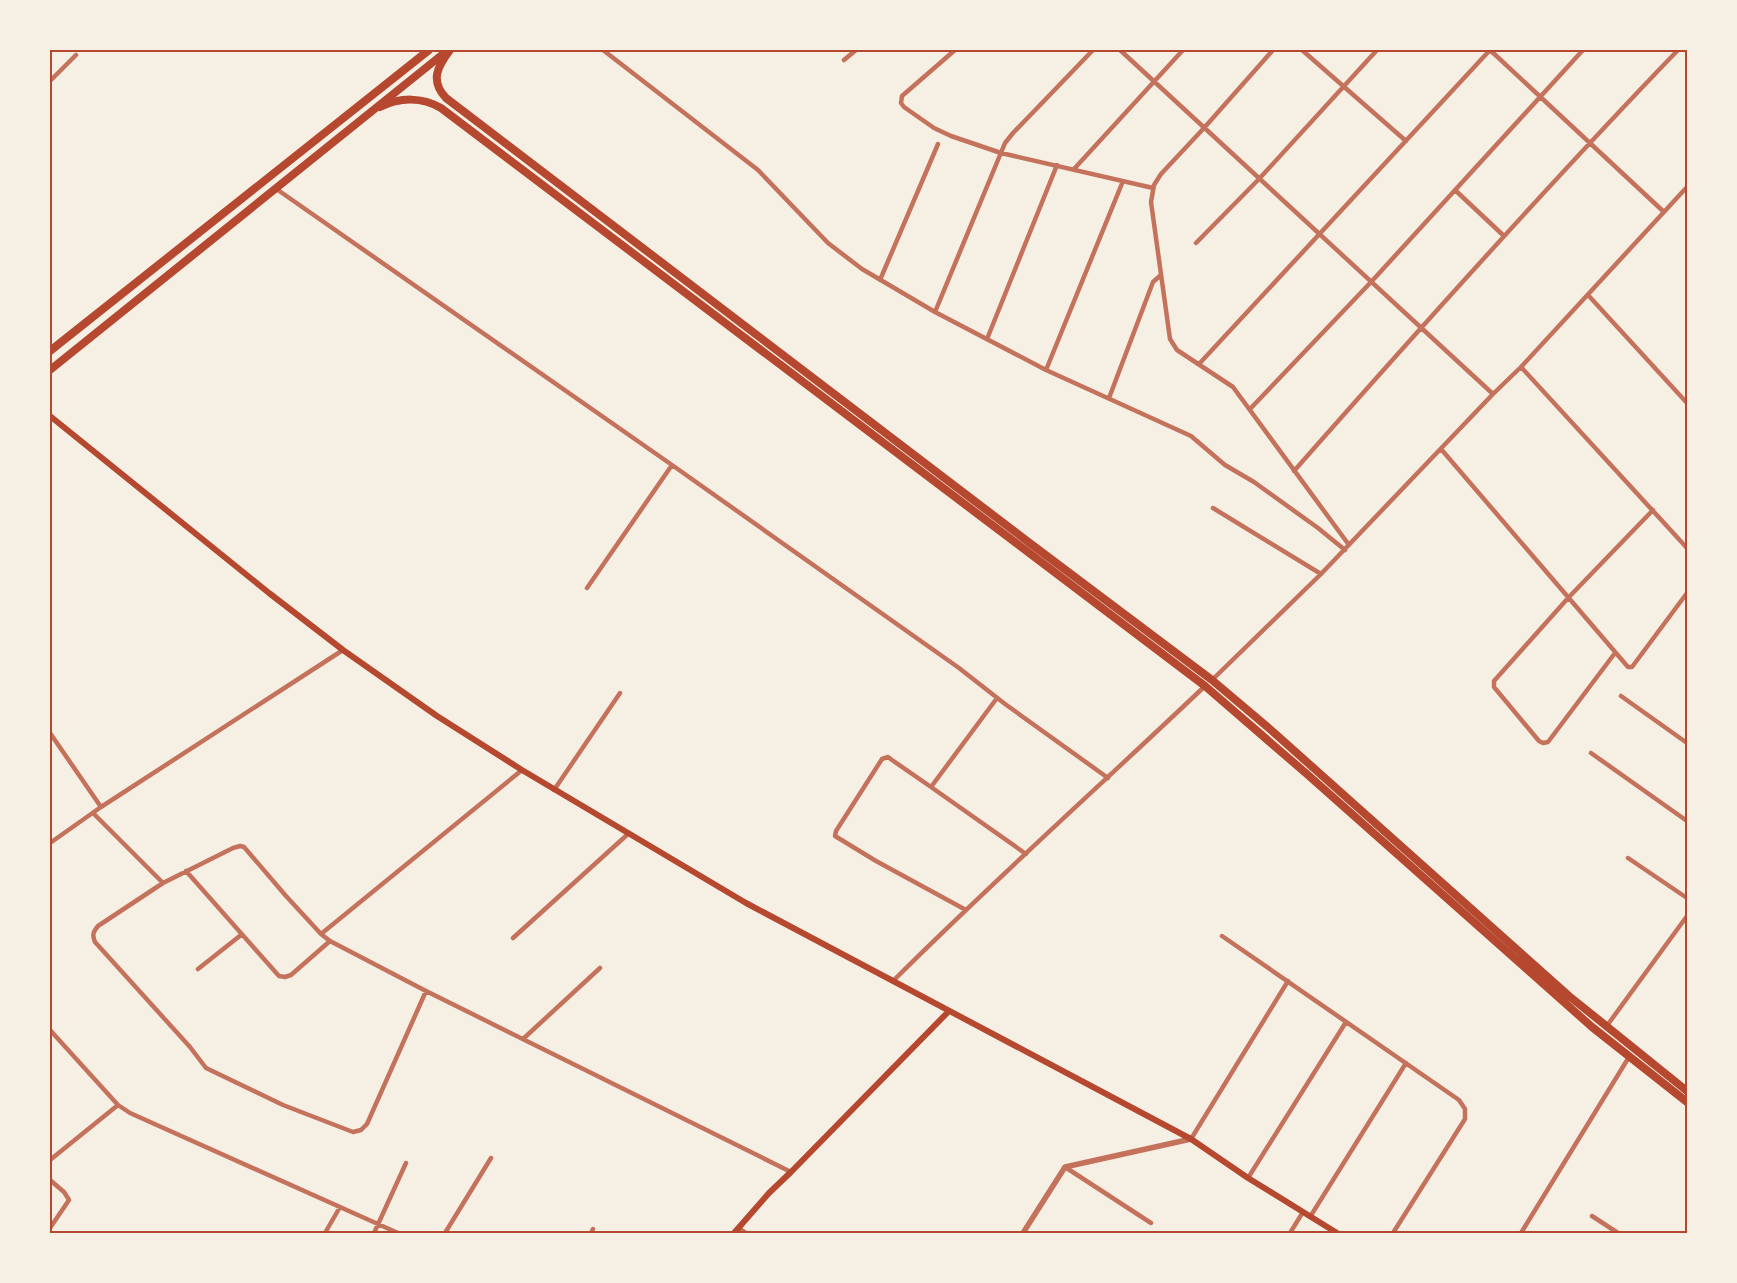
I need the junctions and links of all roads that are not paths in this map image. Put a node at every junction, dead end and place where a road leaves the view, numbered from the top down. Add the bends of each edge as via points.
1 (429, 50) edge
2 (449, 50) edge
3 (603, 50) edge
4 (856, 50) edge
5 (955, 50) edge
6 (1093, 50) edge
7 (1120, 50) edge
8 (1183, 50) edge
9 (1273, 50) edge
10 (1302, 50) edge
11 (1377, 50) edge
12 (1490, 50) edge
13 (1583, 50) edge
14 (1678, 50) edge
15 (76, 55) dead end
16 (844, 60) dead end
17 (50, 81) edge
18 (1154, 82) junction
19 (1343, 87) junction
20 (1540, 96) junction
21 (372, 112) junction
22 (1204, 128) junction
23 (1406, 140) junction
24 (1590, 142) junction
25 (938, 144) dead end
26 (1001, 153) junction
27 (1057, 165) junction
28 (1074, 169) junction
29 (1259, 179) junction
30 (1123, 181) junction
31 (1687, 187) edge
32 (275, 188) junction
33 (1153, 188) junction
34 (1455, 190) junction
35 (1683, 191) junction
36 (1687, 196) edge
37 (1664, 212) junction
38 (215, 220) junction
39 (223, 230) junction
40 (1319, 233) junction
41 (1504, 236) junction
42 (1196, 243) dead end
43 (1161, 275) junction
44 (880, 280) junction
45 (1372, 282) junction
46 (1588, 295) junction
47 (935, 312) junction
48 (732, 321) junction
49 (1421, 327) junction
50 (987, 339) junction
51 (50, 351) edge
52 (1199, 364) junction
53 (1522, 367) junction
54 (50, 370) edge
55 (1046, 370) junction
56 (1493, 394) junction
57 (1108, 398) junction
58 (1687, 403) edge
59 (1250, 409) junction
60 (50, 416) edge
61 (1441, 450) junction
62 (672, 465) junction
63 (1294, 471) junction
64 (1213, 508) dead end
65 (1653, 510) junction
66 (1349, 545) junction
67 (1687, 548) edge
68 (1344, 550) junction
69 (1321, 574) junction
70 (587, 588) dead end
71 (1687, 593) edge
72 (1569, 597) junction
73 (343, 650) junction
74 (1615, 653) junction
75 (1212, 680) junction
76 (1204, 686) junction
77 (620, 693) dead end
78 (1621, 696) dead end
79 (997, 698) junction
80 (50, 733) edge
81 (1687, 743) edge
82 (1591, 753) dead end
83 (522, 770) junction
84 (1108, 778) junction
85 (931, 787) junction
86 (554, 790) junction
87 (102, 807) junction
88 (93, 813) junction
89 (1687, 821) edge
90 (628, 834) junction
91 (50, 843) edge
92 (1026, 854) junction
93 (1628, 858) dead end
94 (186, 871) junction
95 (163, 883) junction
96 (1687, 898) edge
97 (966, 910) junction
98 (1687, 916) edge
99 (321, 934) junction
100 (241, 935) junction
101 (1222, 936) dead end
102 (513, 938) dead end
103 (330, 941) junction
104 (600, 968) dead end
105 (198, 969) dead end
106 (893, 981) junction
107 (1288, 981) junction
108 (426, 991) junction
109 (949, 1011) junction
110 (1346, 1022) junction
111 (1606, 1027) junction
112 (50, 1030) edge
113 (523, 1039) junction
114 (1629, 1057) junction
115 (1406, 1063) junction
116 (1687, 1091) edge
117 (1687, 1102) edge
118 (118, 1105) junction
119 (1191, 1139) junction
120 (490, 1158) dead end
121 (50, 1160) edge
122 (406, 1163) dead end
123 (1065, 1167) junction
124 (792, 1172) junction
125 (1248, 1178) junction
126 (50, 1180) edge
127 (340, 1207) junction
128 (1303, 1212) junction
129 (1592, 1216) dead end
130 (1310, 1217) junction
131 (1151, 1223) dead end
132 (378, 1224) junction
133 (50, 1228) edge
134 (736, 1230) edge
135 (325, 1233) edge
136 (374, 1233) edge
137 (398, 1233) edge
138 (445, 1233) edge
139 (746, 1233) edge
140 (1023, 1233) edge
141 (1290, 1233) edge
142 (1337, 1233) edge
143 (1393, 1233) edge
144 (1521, 1233) edge
145 (1618, 1233) edge

1 - 38 main road
2 - 21 main road
2 - 48 main road via 436,76 439,90 446,98
3 - 44 street via 758,170 828,243
4 - 16 street
5 - 26 street via 902,96 901,103 945,134
6 - 26 street via 1013,133
7 - 18 street
8 - 18 street
9 - 22 street
10 - 19 street
11 - 19 street
12 - 20 street
12 - 23 street
13 - 20 street
14 - 24 street
15 - 17 street
18 - 22 street
18 - 28 street
19 - 23 street
19 - 29 street
20 - 24 street
20 - 34 street
21 - 32 main road
21 - 48 main road via 402,100 419,100 441,108
22 - 29 street
22 - 33 street via 1161,174
23 - 40 street
24 - 37 street
24 - 41 street
25 - 44 street
26 - 27 street
26 - 47 street
27 - 28 street
27 - 50 street
28 - 30 street
29 - 40 street
29 - 42 street
30 - 33 street
30 - 55 street
31 - 35 street
32 - 39 main road
32 - 62 street
33 - 43 street
34 - 41 street
34 - 45 street
35 - 36 street
35 - 37 street
37 - 46 street
38 - 39 main road
38 - 51 main road
39 - 54 main road
40 - 45 street
40 - 52 street
41 - 49 street
43 - 52 street via 1171,342 1177,350
43 - 57 street via 1153,282
44 - 47 street
45 - 49 street
45 - 59 street
46 - 53 street
46 - 58 street
47 - 50 street
48 - 75 main road
48 - 76 main road
49 - 56 street
49 - 63 street
50 - 55 street
52 - 59 street via 1233,387
53 - 56 street
53 - 65 street
55 - 57 street
56 - 61 street
57 - 68 street via 1191,436 1225,465 1254,482
59 - 63 street
60 - 73 main road
61 - 66 street
61 - 72 street
62 - 70 street
62 - 79 street
63 - 66 street
64 - 69 street
65 - 67 street
65 - 72 street
66 - 68 street
68 - 69 street
69 - 75 street
71 - 74 street via 1632,667 1628,667
72 - 74 street
72 - 74 street via 1494,681 1494,687 1539,741 1548,742
73 - 83 main road
73 - 87 street
75 - 111 main road
76 - 84 street
76 - 114 main road
77 - 86 street
78 - 81 street
79 - 84 street
79 - 85 street
80 - 87 street
82 - 89 street
83 - 86 main road
83 - 99 street
84 - 92 street
85 - 92 street
85 - 97 street via 888,757 882,759 836,831 836,836
86 - 90 main road
87 - 88 street
88 - 91 street
88 - 95 street
90 - 102 street
90 - 106 main road via 746,904
92 - 97 street
93 - 96 street
94 - 95 street
94 - 99 street via 233,848 244,847
94 - 100 street
95 - 108 street via 98,926 93,936 95,942 206,1068 283,1105 353,1132 361,1130 367,1124
97 - 106 street
98 - 111 street
99 - 103 street
100 - 103 street via 281,977 291,974
100 - 105 street
101 - 107 street
103 - 108 street
104 - 113 street
106 - 109 main road
107 - 110 street
107 - 119 street
108 - 113 street
109 - 119 main road
109 - 124 main road
110 - 115 street
110 - 125 street
111 - 116 main road
112 - 118 street
113 - 124 street
114 - 117 main road
114 - 144 street
115 - 130 street
115 - 143 street via 1459,1100 1465,1109 1465,1119
118 - 121 street
118 - 127 street
119 - 123 street
119 - 125 main road
120 - 138 street
122 - 132 street
123 - 131 street
123 - 140 street
124 - 134 main road
125 - 128 main road
126 - 133 street via 69,1200
127 - 132 street
127 - 135 street
128 - 130 main road
128 - 141 street
129 - 145 street
130 - 142 main road
132 - 136 street
132 - 137 street
134 - 139 street

